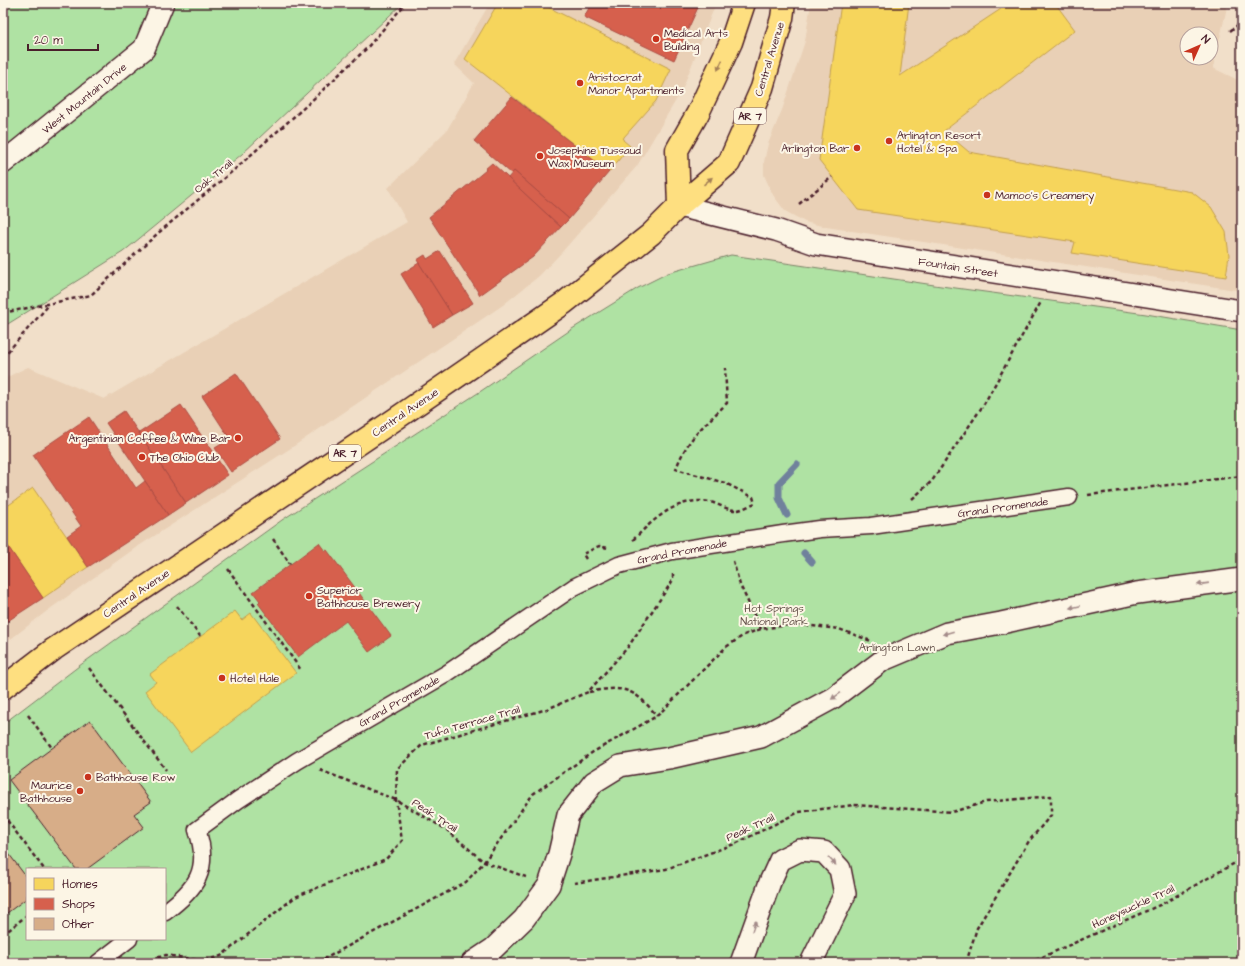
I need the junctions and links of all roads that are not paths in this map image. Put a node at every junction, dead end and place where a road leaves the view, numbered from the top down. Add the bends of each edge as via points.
1 (163, 3) edge
2 (744, 3) edge
3 (784, 3) edge
4 (3, 162) edge
5 (679, 206) junction
6 (1242, 310) edge
7 (1069, 497) road end
8 (1242, 579) edge
9 (3, 688) edge
10 (166, 911) edge
11 (128, 940) edge
12 (98, 963) edge
13 (472, 963) edge
14 (741, 963) edge
15 (811, 963) edge

1 - 4 street, West Mountain Drive via 144,49
2 -> 5 main road via 724,56 698,113 677,150
5 -> 3 main road, Central Avenue / AR 7 via 729,163 762,88
5 - 6 street, Fountain Street via 776,230 816,244
5 - 9 main road, Central Avenue / AR 7 via 651,234 564,303 54,649
7 - 10 street, Grand Promenade via 672,551 619,564 574,587 446,674 297,762 238,800 198,830 203,854 200,874 188,894
8 -> 13 street via 1137,593 1001,623 947,632 883,660 833,698 761,737 669,758 620,766 594,782 568,815 549,885 524,919 493,948
11 - 12 street
14 -> 15 street via 780,860 800,850 824,852 840,869 846,894

